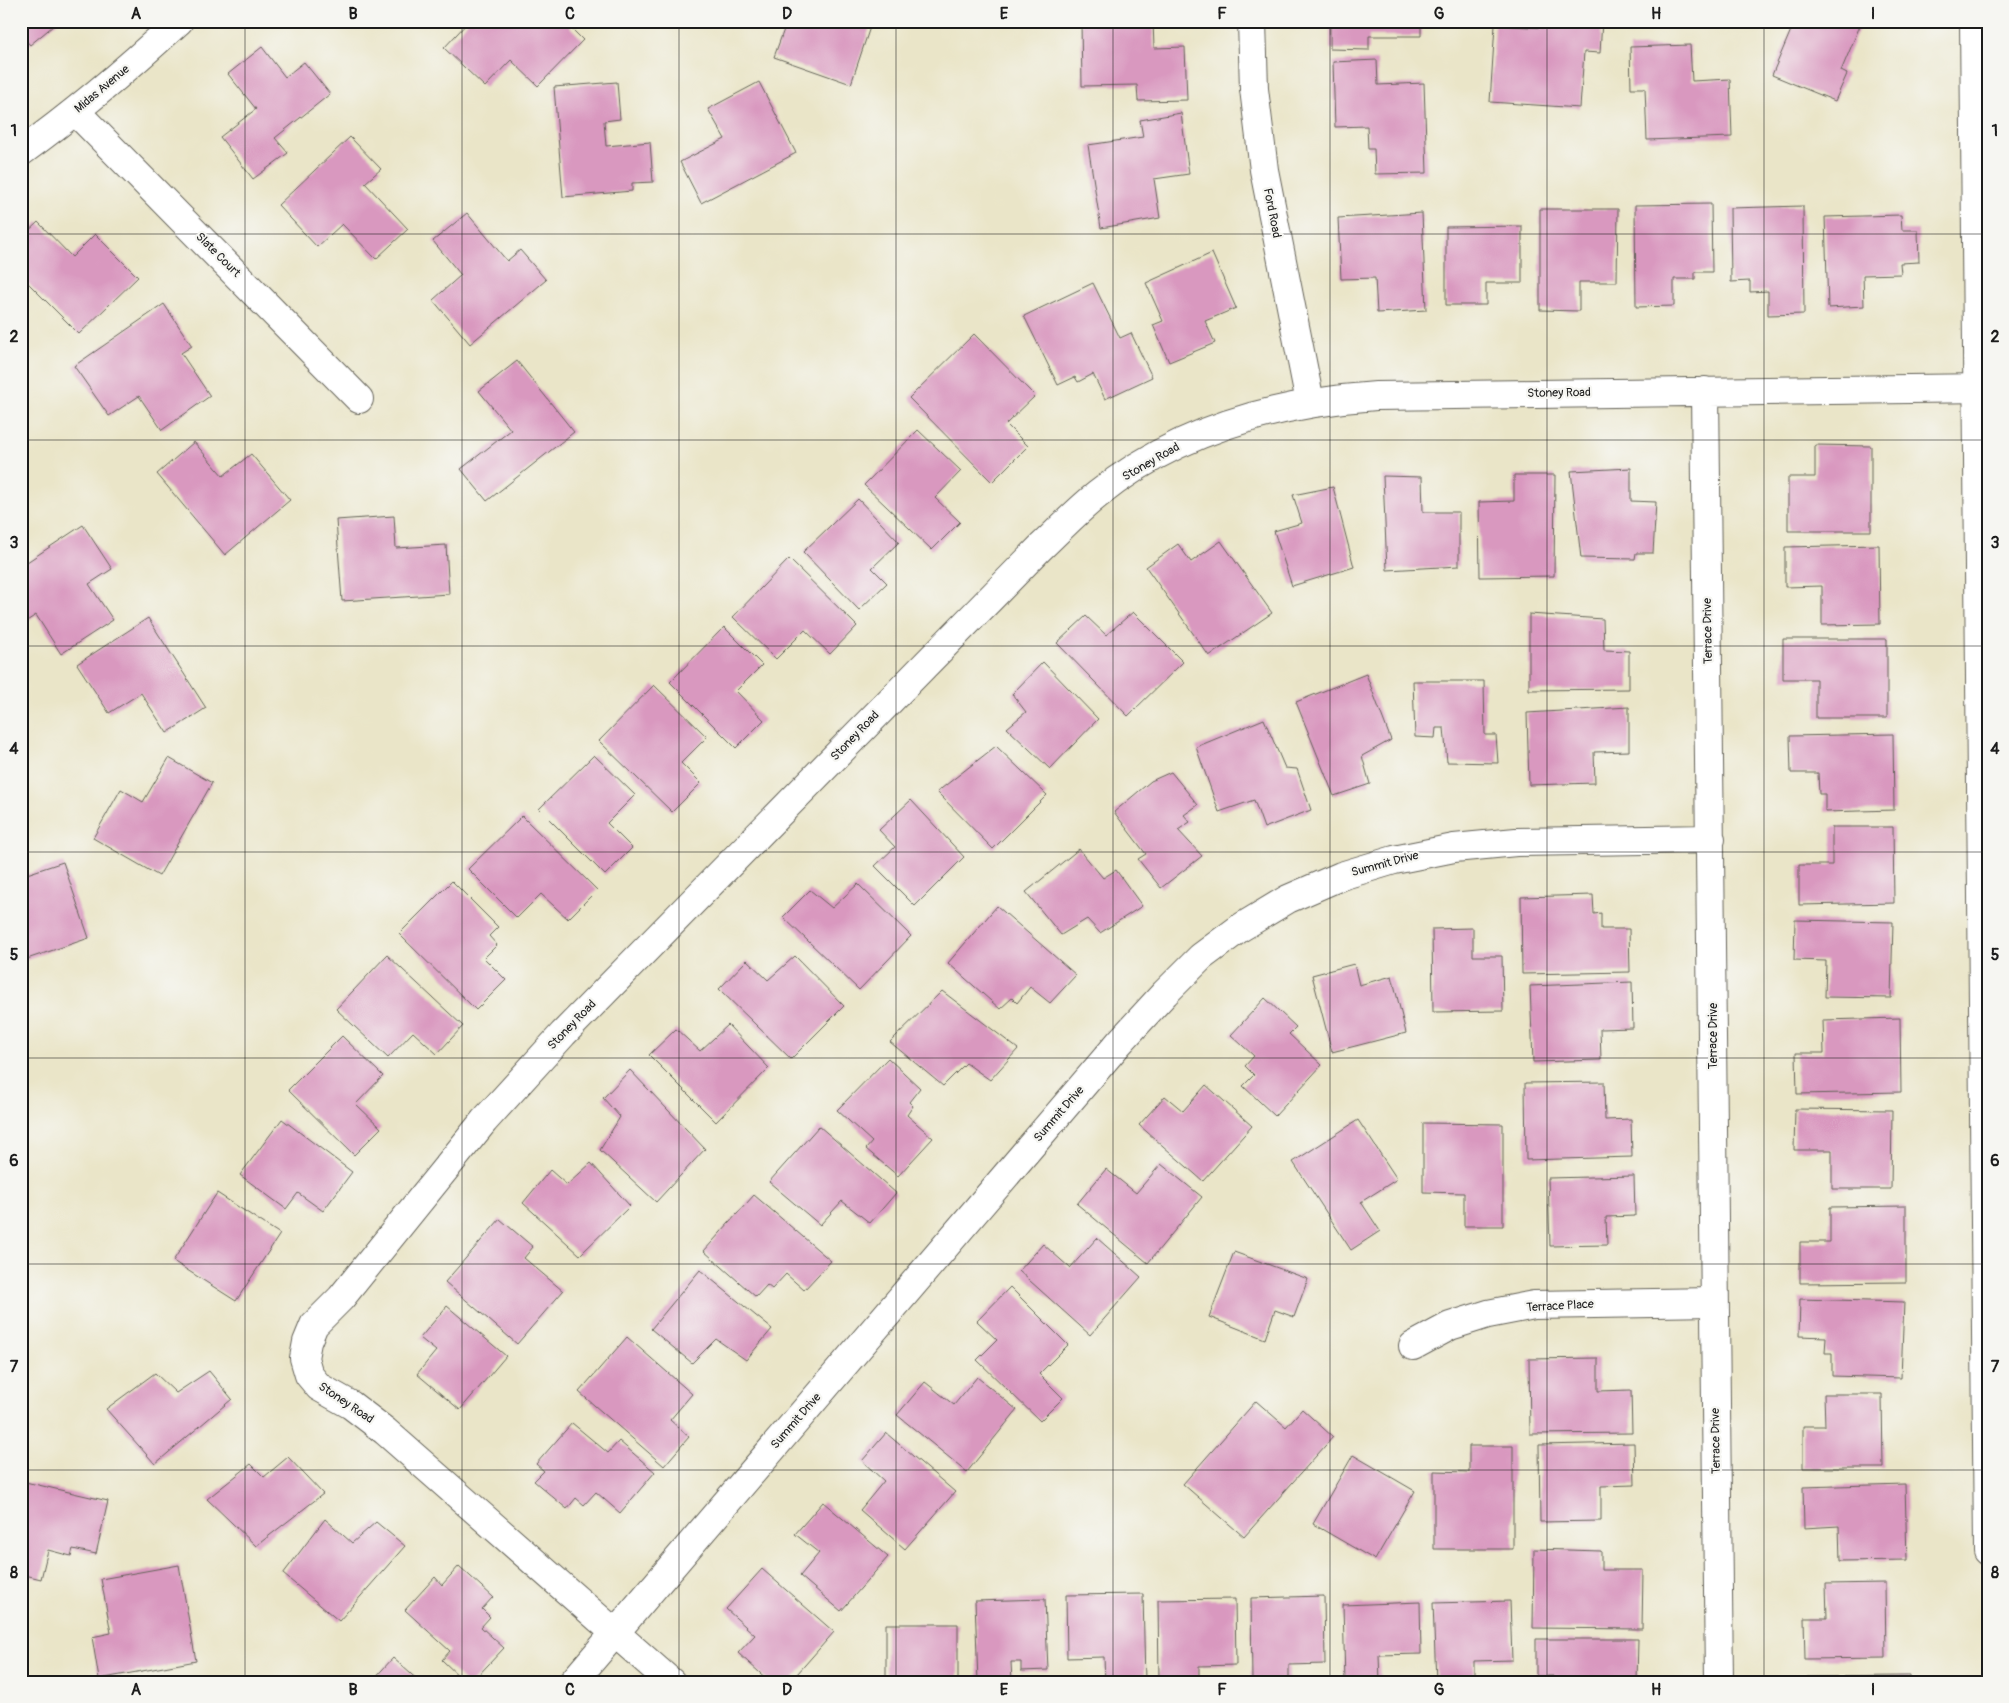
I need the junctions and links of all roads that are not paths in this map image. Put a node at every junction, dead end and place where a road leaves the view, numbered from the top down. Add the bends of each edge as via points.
1 (179, 21) edge
2 (1252, 21) edge
3 (1974, 21) edge
4 (76, 112) junction
5 (21, 152) edge
6 (1982, 388) edge
7 (1705, 391) junction
8 (359, 399) dead end
9 (1310, 402) junction
10 (1711, 839) junction
11 (1714, 1302) junction
12 (1413, 1346) dead end
13 (1988, 1551) edge
14 (615, 1632) junction
15 (573, 1682) edge
16 (670, 1682) edge
17 (1718, 1682) edge

1 - 4 street, Midas Avenue
2 - 9 street, Ford Road via 1254,89 1264,170
3 - 6 street
4 - 5 street, Midas Avenue
4 - 8 street, Slate Court
6 - 7 street, Stoney Road
6 - 13 street
7 - 9 street, Stoney Road via 1376,396
7 - 10 street, Terrace Drive
9 - 14 street, Stoney Road via 1251,416 1195,437 1145,462 1097,495 1041,547 563,1034 484,1121 341,1298 314,1325 304,1358 309,1375 319,1388 351,1405 385,1430
10 - 11 street, Terrace Drive
10 - 14 street, Summit Drive via 1516,842 1454,848 1394,860 1341,876 1288,899 1240,928 1201,957 1120,1043
11 - 12 street, Terrace Place via 1534,1305 1450,1326
11 - 17 street, Terrace Drive
14 - 15 street, Summit Drive
14 - 16 street, Stoney Road

